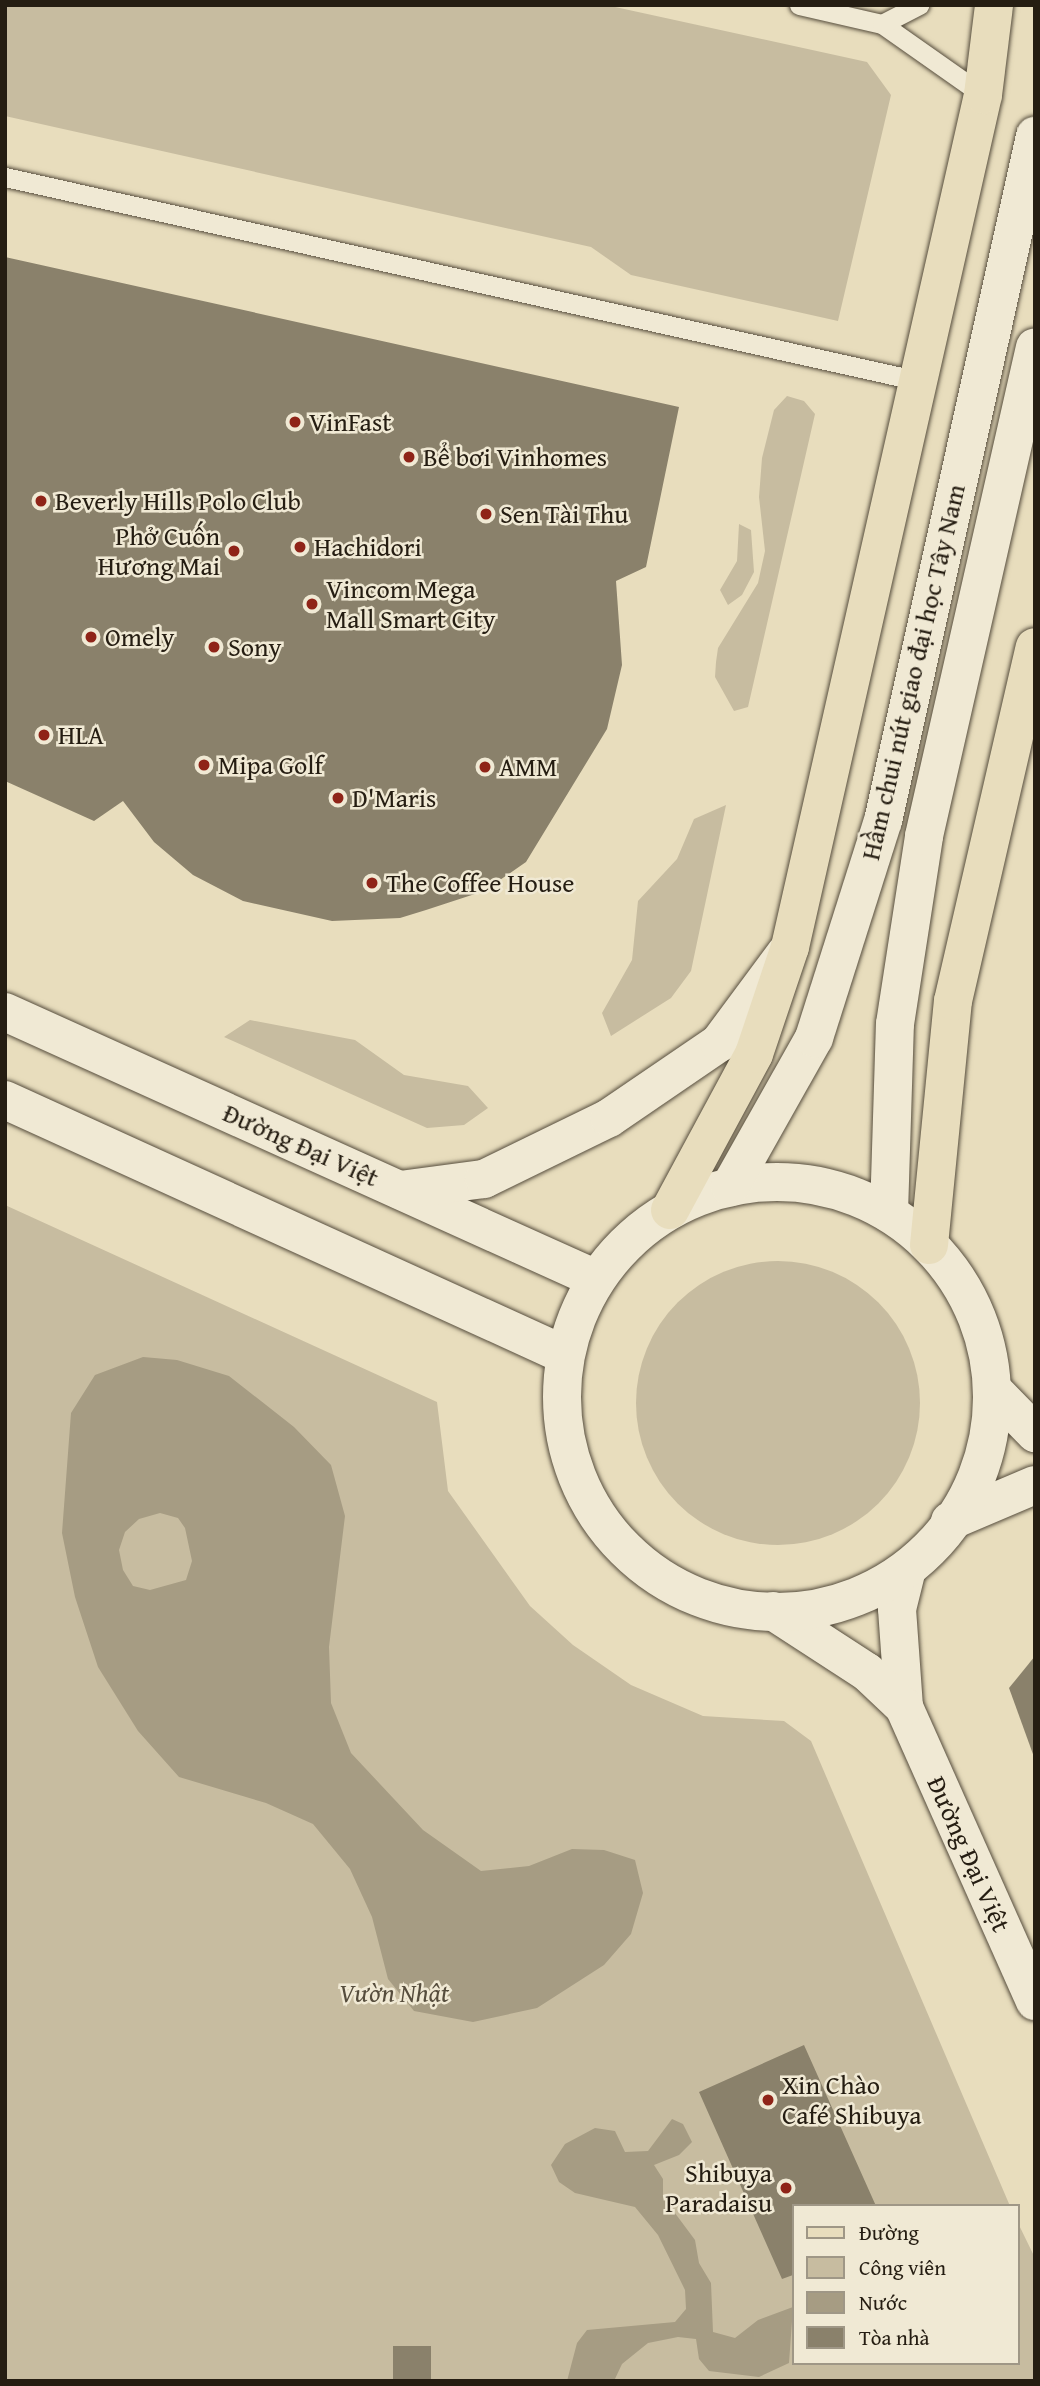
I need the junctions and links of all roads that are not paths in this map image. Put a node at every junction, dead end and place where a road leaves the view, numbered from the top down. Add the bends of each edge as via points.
1 (799, 5) edge
2 (919, 5) edge
3 (994, 5) edge
4 (882, 24) junction
5 (982, 95) junction
6 (1035, 136) edge
7 (5, 177) edge
8 (1035, 346) edge
9 (915, 380) junction
10 (1035, 647) edge
11 (790, 947) junction
12 (5, 1012) edge
13 (5, 1100) edge
14 (730, 1187) junction
15 (400, 1190) junction
16 (670, 1210) junction
17 (889, 1213) junction
18 (929, 1245) junction
19 (596, 1279) junction
20 (565, 1355) junction
21 (994, 1391) junction
22 (1035, 1433) edge
23 (1035, 1485) edge
24 (950, 1521) junction
25 (907, 1569) junction
26 (773, 1611) junction
27 (904, 1707) junction
28 (1035, 2001) edge

1 - 4 lane
2 - 4 lane
3 - 5 main road
4 - 5 lane
5 - 9 main road
6 - 14 street, Hầm chui nút giao đại học Tây Nam via 883,821 814,1038
7 - 9 lane
8 - 17 street, Hầm chui nút giao đại học Tây Nam via 924,836 895,1024
9 - 11 main road
10 - 18 main road via 953,1001
11 - 15 street via 719,1043 609,1118 484,1180
11 - 16 main road via 754,1054
12 - 15 street, Đường Đại Việt
13 - 20 street
14 - 16 street
14 - 17 street via 785,1182 825,1189
15 - 19 street, Đường Đại Việt
16 - 19 street via 629,1240
17 - 18 street
18 - 21 street via 970,1299
19 - 20 street via 577,1315
20 - 26 street via 562,1423 577,1476 620,1545 674,1587 739,1609
21 - 22 street
21 - 24 street via 989,1450 969,1496
23 - 24 street
24 - 25 street
25 - 26 street via 852,1596 807,1610
25 - 27 street, Đường Đại Việt via 897,1609
26 - 27 street, Đường Đại Việt via 867,1672
27 - 28 street, Đường Đại Việt

